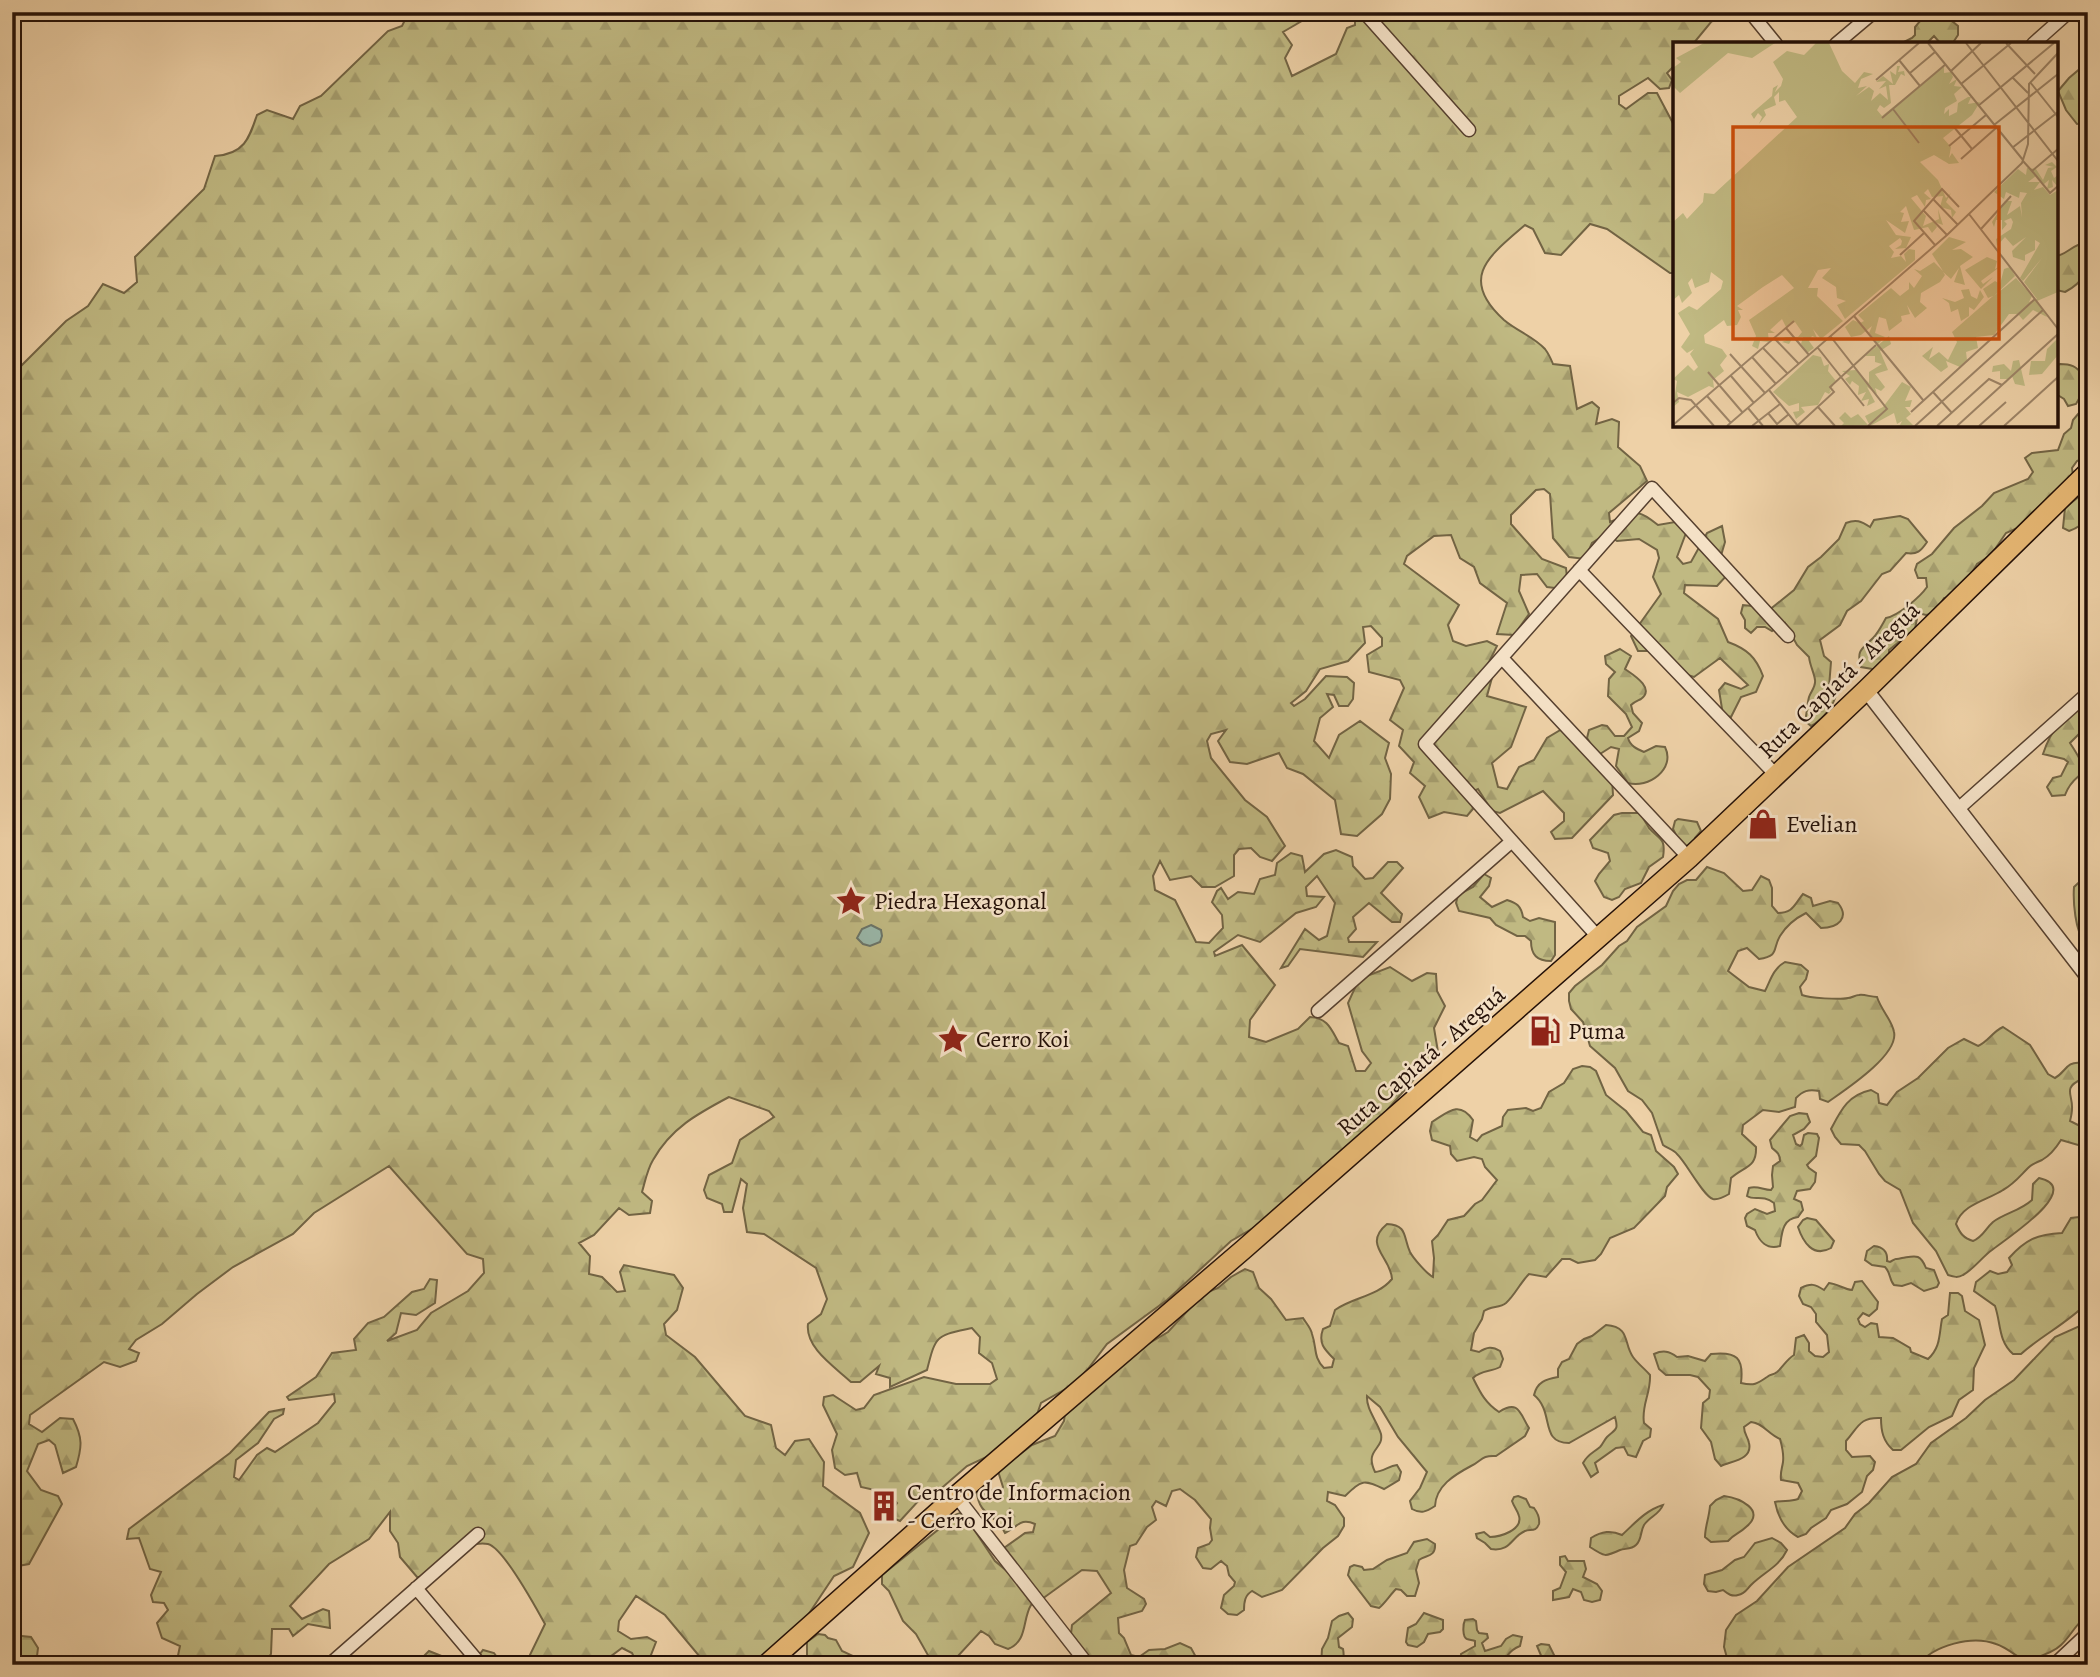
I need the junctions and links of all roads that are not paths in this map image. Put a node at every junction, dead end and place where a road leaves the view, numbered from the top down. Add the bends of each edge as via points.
1 (1364, 12) edge
2 (1750, 12) edge
3 (1874, 12) edge
4 (2069, 12) edge
5 (2079, 12) edge
6 (2088, 23) edge
7 (1774, 42) edge
8 (1838, 42) edge
9 (2035, 42) edge
10 (1469, 130) dead end
11 (2088, 472) edge
12 (1579, 570) junction
13 (1788, 636) dead end
14 (1502, 657) junction
15 (1866, 690) junction
16 (2088, 693) edge
17 (1776, 775) junction
18 (1958, 809) junction
19 (1512, 841) junction
20 (1689, 858) junction
21 (1598, 937) junction
22 (2088, 977) edge
23 (1318, 1011) dead end
24 (956, 1496) junction
25 (478, 1534) dead end
26 (416, 1588) junction
27 (2088, 1633) edge
28 (772, 1663) edge
29 (329, 1665) edge
30 (481, 1665) edge
31 (1088, 1665) edge
32 (2054, 1665) edge

1 - 10 street
2 - 7 street
3 - 8 street
4 - 9 street
5 - 6 street
11 - 15 main road, Ruta Capiatá - Areguá
12 - 13 street via 1652,488
12 - 14 street
12 - 17 street
14 - 19 street via 1426,744
14 - 20 street
15 - 17 main road, Ruta Capiatá - Areguá
15 - 18 street
16 - 18 street
17 - 20 main road, Ruta Capiatá - Areguá
18 - 22 street
19 - 21 street
19 - 23 street
20 - 21 main road, Ruta Capiatá - Areguá
21 - 24 main road, Ruta Capiatá - Areguá
24 - 28 main road, Ruta Capiatá - Areguá
24 - 31 street
25 - 26 street
26 - 29 street
26 - 30 street
27 - 32 street

